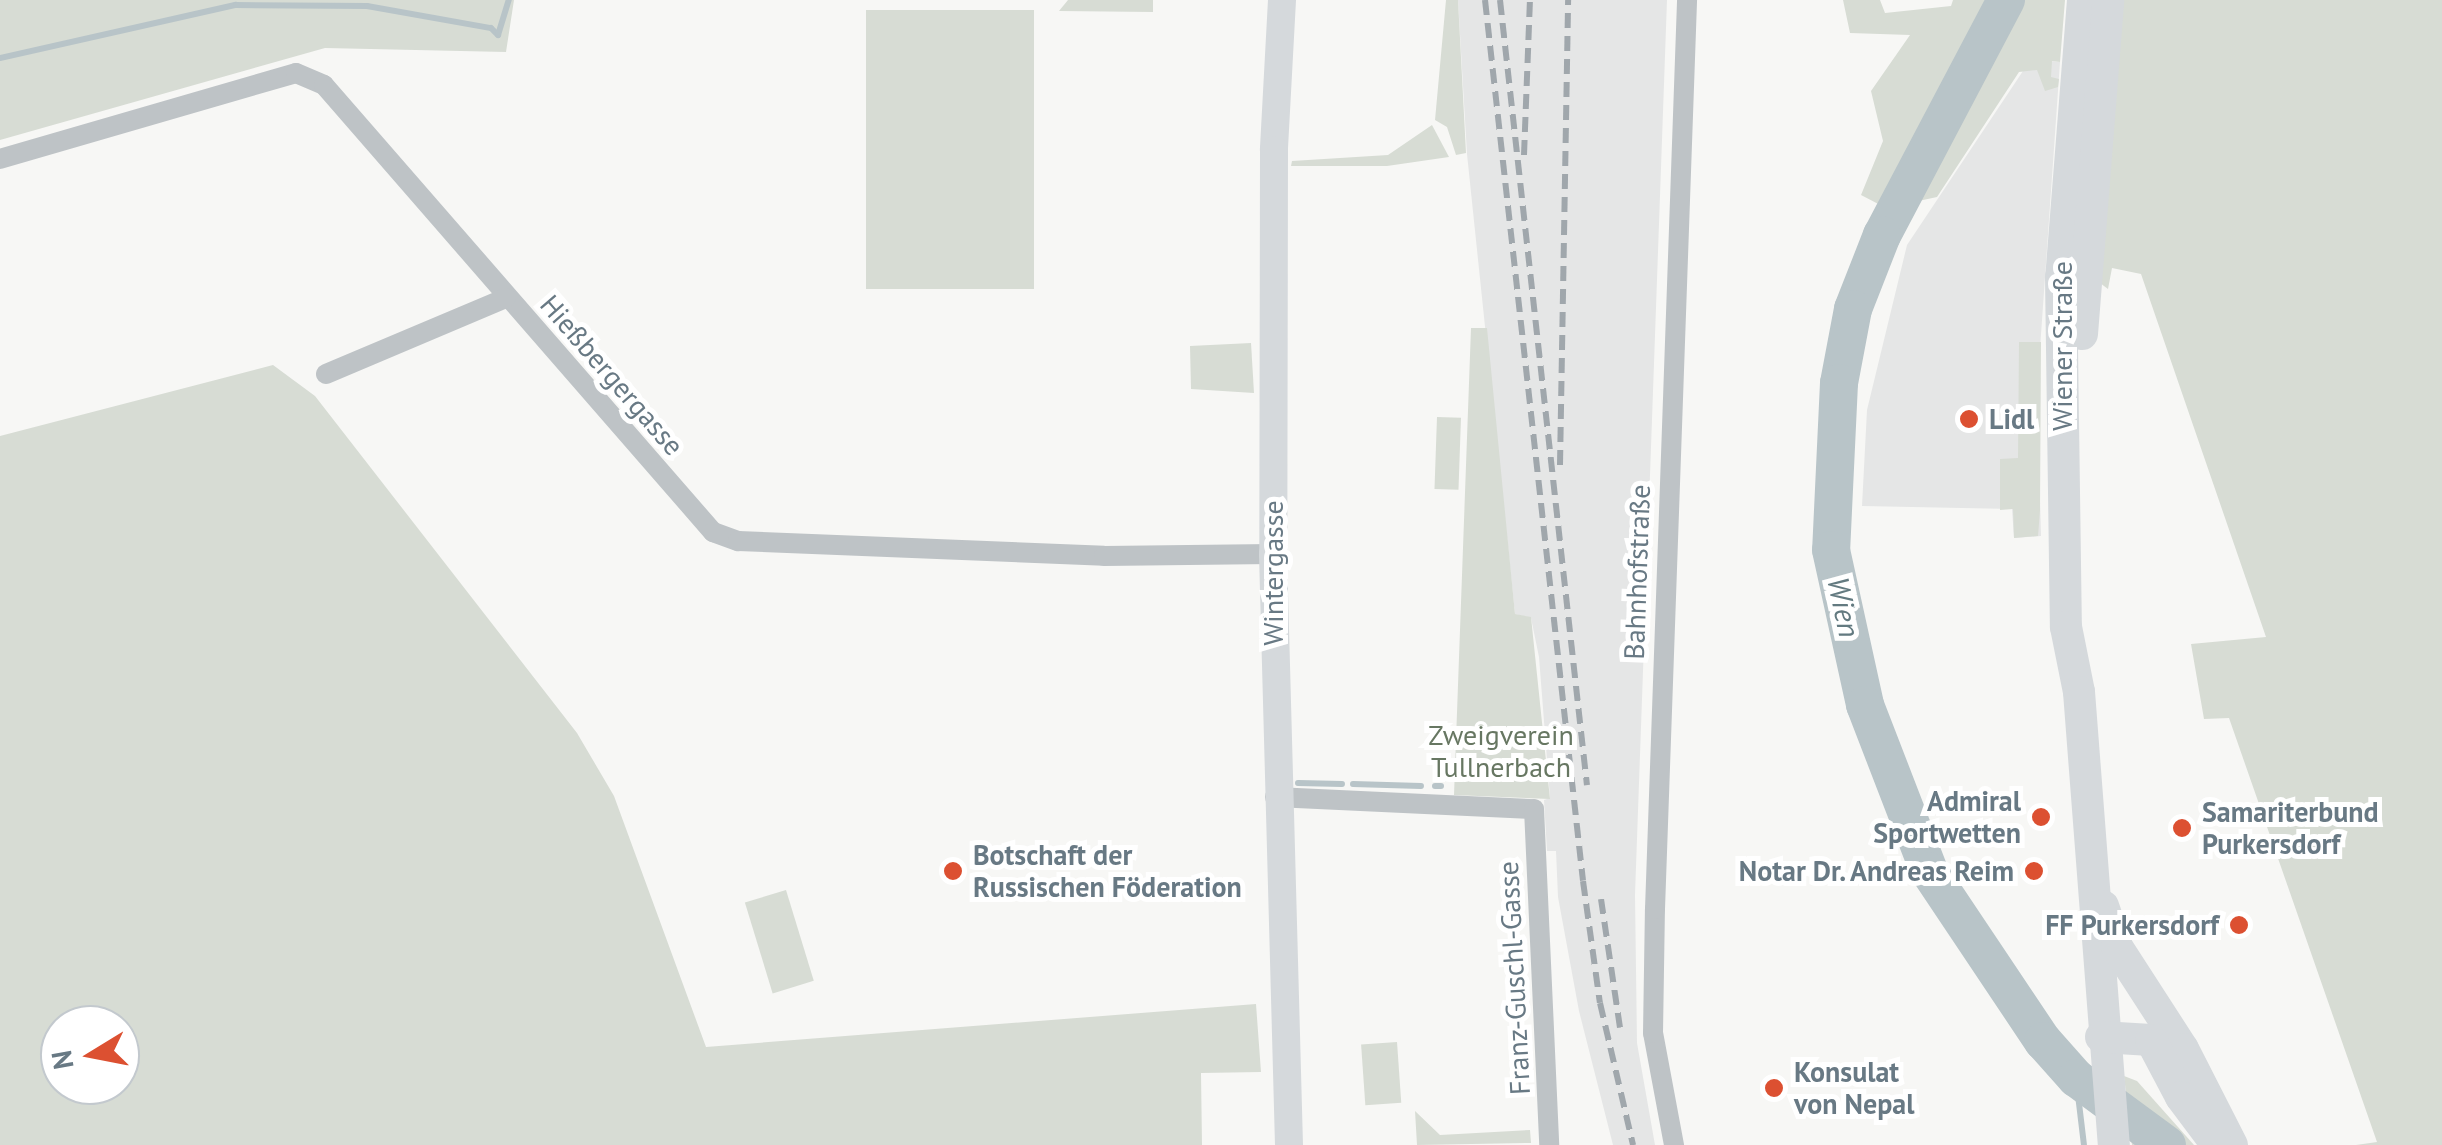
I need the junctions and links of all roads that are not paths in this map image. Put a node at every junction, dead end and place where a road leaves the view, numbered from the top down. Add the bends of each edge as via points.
1 (1282, 0) edge
2 (1687, 0) edge
3 (2084, 0) edge
4 (2108, 0) edge
5 (0, 160) edge
6 (506, 298) junction
7 (326, 374) dead end
8 (1273, 554) junction
9 (2079, 692) junction
10 (1275, 798) junction
11 (2087, 849) junction
12 (2161, 1015) junction
13 (2101, 1034) junction
14 (1289, 1145) edge
15 (1549, 1145) edge
16 (1674, 1145) edge
17 (2114, 1145) edge
18 (2217, 1145) edge
19 (2232, 1145) edge

1 - 8 street, Wintergasse via 1274,150
2 - 16 street, Bahnhofstraße via 1654,909 1653,1033
3 - 9 main road, Wiener Straße via 2062,241 2060,362 2066,626
4 - 9 main road, Wiener Straße via 2083,296
5 - 6 street, Hießbergergasse via 296,74 324,85
6 - 7 street
6 - 8 street, Hießbergergasse via 713,532 738,542 1117,557
8 - 10 street, Wintergasse
9 - 11 main road, Wiener Straße
10 - 14 street, Wintergasse
10 - 15 street, Franz-Guschl-Gasse via 1534,809
11 - 12 main road via 2117,948
11 - 13 main road, Wiener Straße
12 - 13 main road via 2133,1003
12 - 19 main road
13 - 17 main road, Wiener Straße
13 - 18 main road via 2151,1040

